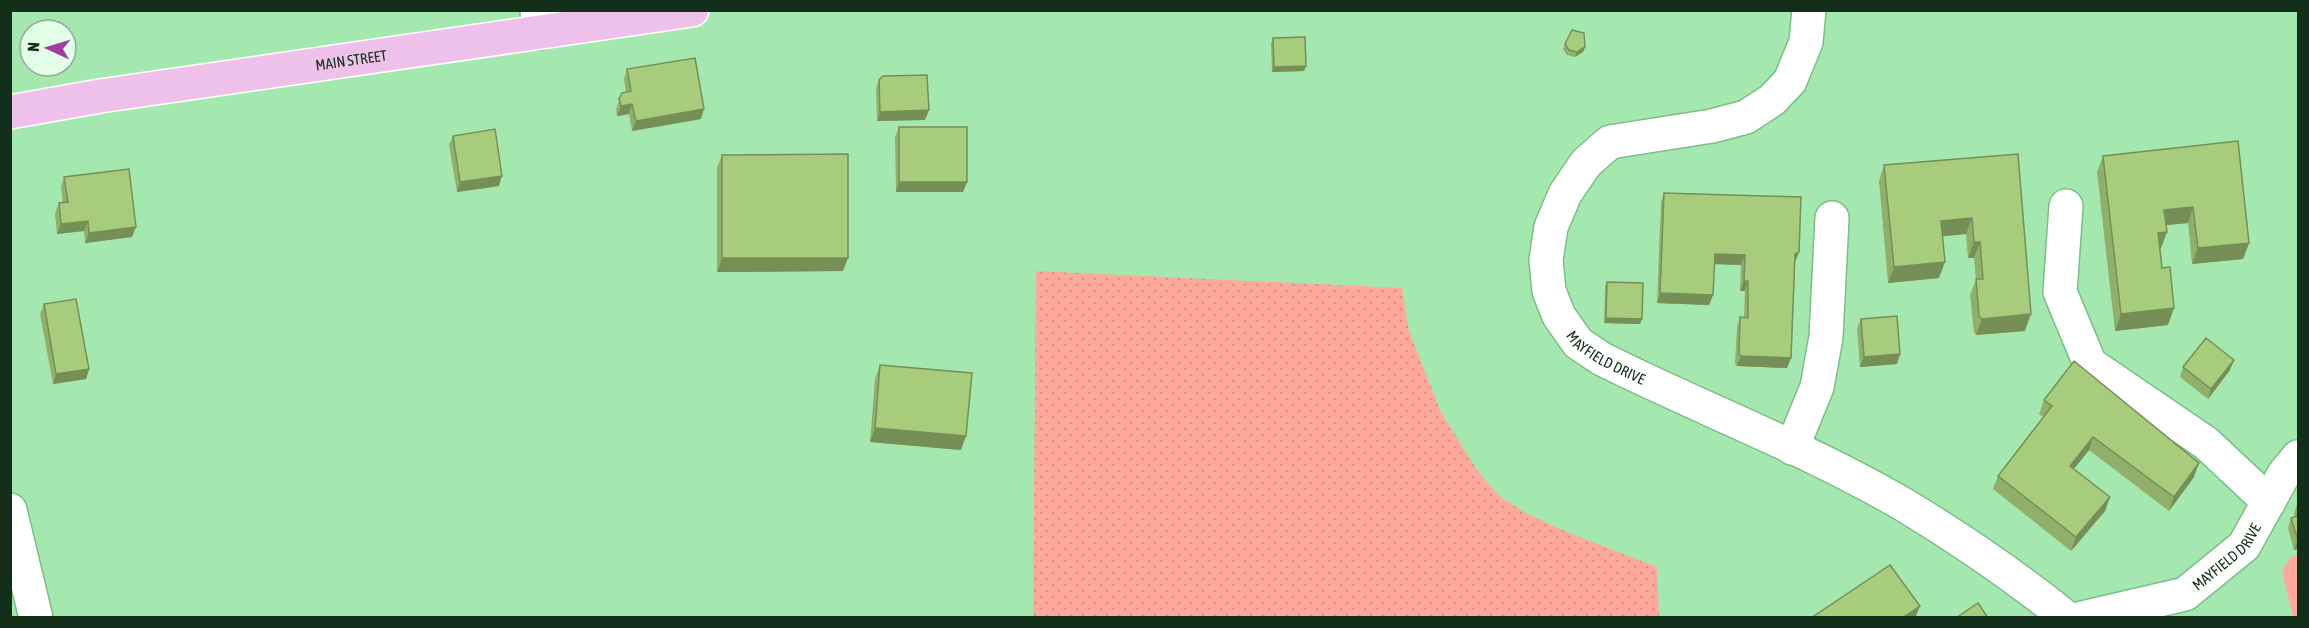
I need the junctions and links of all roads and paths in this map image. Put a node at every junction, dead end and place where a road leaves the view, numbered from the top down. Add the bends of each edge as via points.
1 (692, 10) edge
2 (1809, 10) edge
3 (538, 22) edge
4 (10, 112) edge
5 (2066, 206) dead end
6 (1832, 218) dead end
7 (1792, 448) junction
8 (2298, 457) edge
9 (2269, 502) junction
10 (10, 510) edge
11 (36, 618) edge
12 (2067, 618) edge
13 (2082, 618) edge

1 - 3 main road, MAIN STREET
2 - 7 street, MAYFIELD DRIVE via 1806,42 1790,81 1772,100 1746,117 1712,126 1610,142 1586,164 1565,194 1551,227 1545,260 1552,299 1578,343 1638,377
3 - 4 main road, MAIN STREET
5 - 9 street via 2060,292 2090,364 2206,443
6 - 7 street via 1826,337 1817,387
7 - 12 street, MAYFIELD DRIVE via 1904,505 1986,556
8 - 9 street, MAYFIELD DRIVE
9 - 13 street, MAYFIELD DRIVE via 2244,546 2184,594
10 - 11 street

